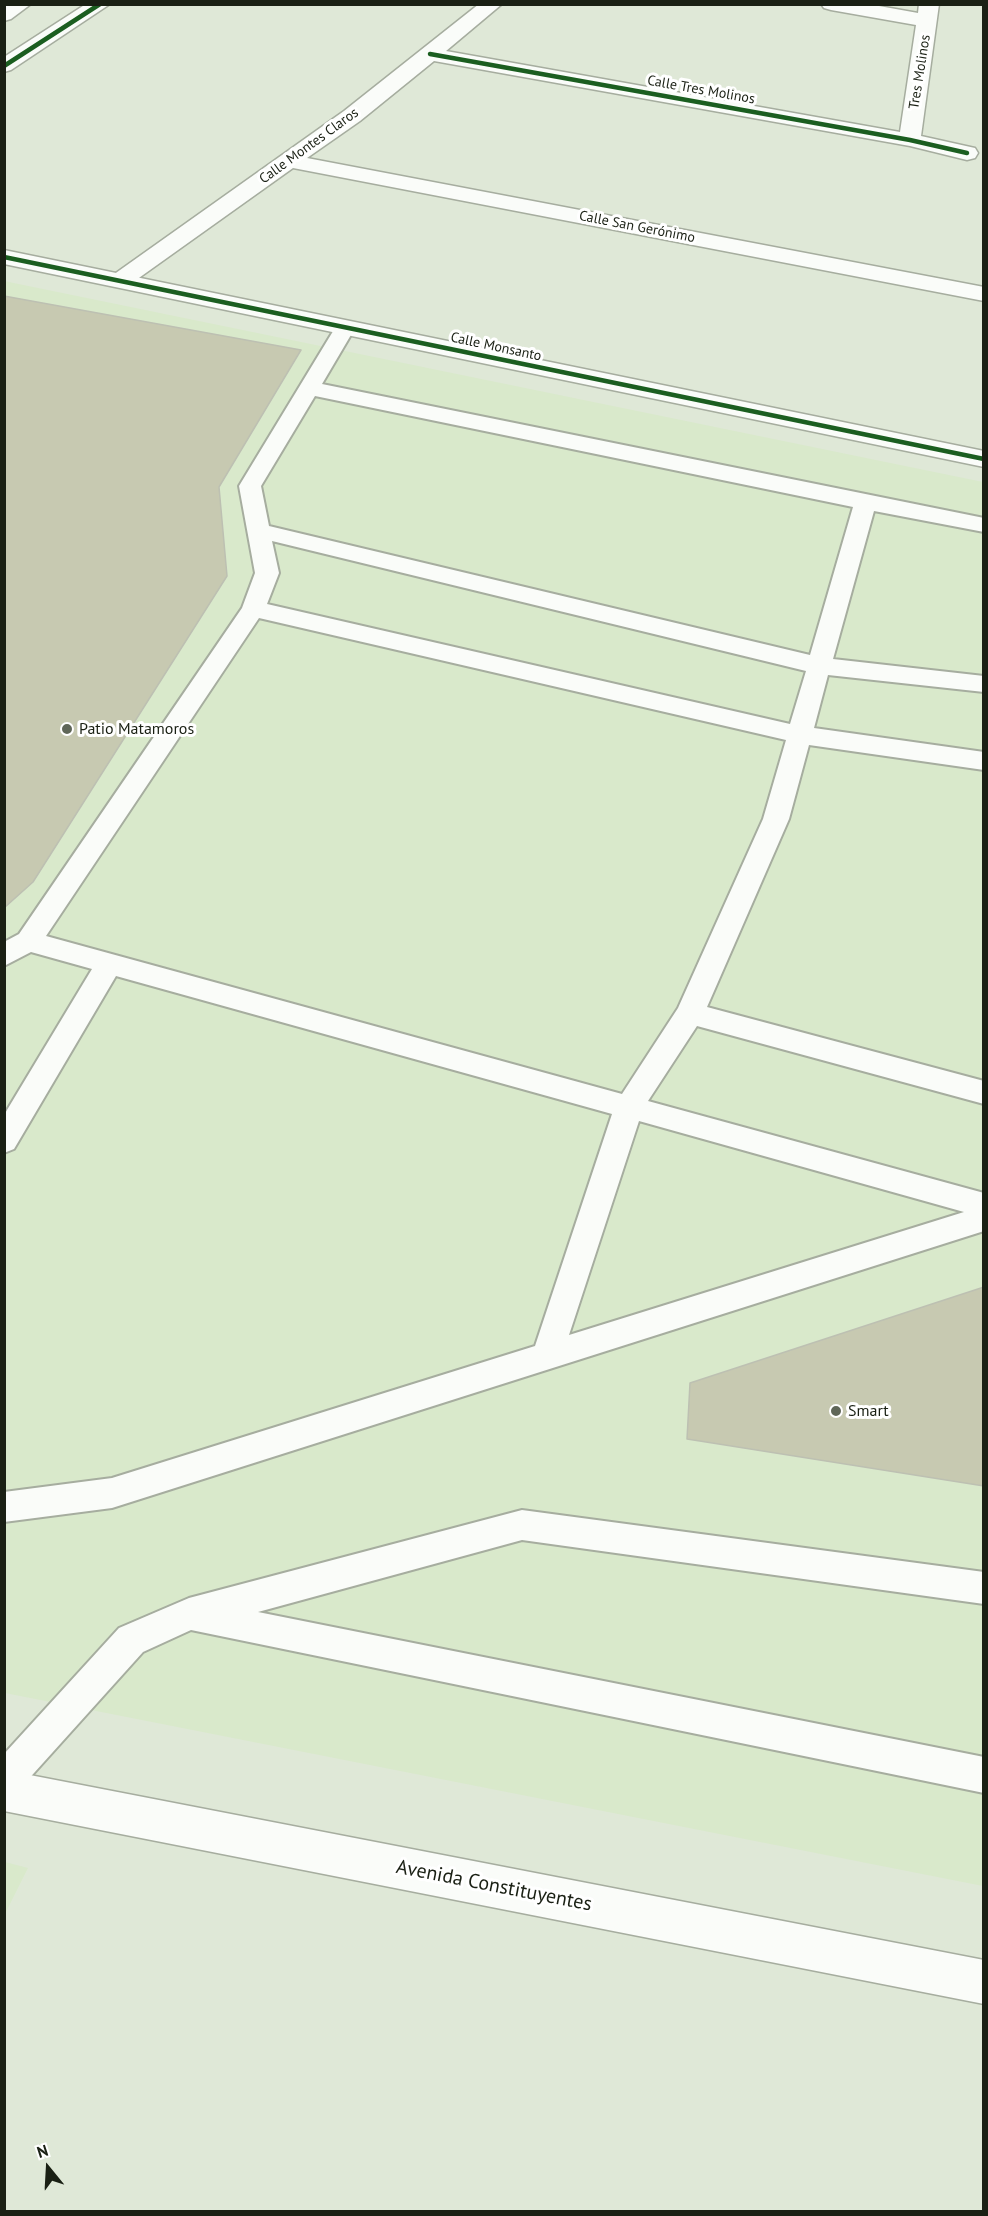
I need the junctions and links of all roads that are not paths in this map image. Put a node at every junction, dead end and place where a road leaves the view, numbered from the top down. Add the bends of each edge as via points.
1 (21, 4) edge
2 (100, 4) edge
3 (492, 4) edge
4 (831, 4) edge
5 (928, 13) edge
6 (4, 15) edge
7 (430, 54) junction
8 (4, 66) edge
9 (910, 140) junction
10 (967, 153) dead end
11 (290, 160) junction
12 (4, 257) edge
13 (121, 280) junction
14 (984, 294) edge
15 (345, 328) junction
16 (308, 388) junction
17 (984, 459) edge
18 (866, 502) junction
19 (984, 525) edge
20 (259, 531) junction
21 (253, 609) junction
22 (820, 666) junction
23 (984, 684) edge
24 (800, 735) junction
25 (984, 760) edge
26 (28, 940) junction
27 (4, 956) edge
28 (110, 963) junction
29 (690, 1013) junction
30 (984, 1093) edge
31 (629, 1107) junction
32 (4, 1141) edge
33 (984, 1205) edge
34 (984, 1218) edge
35 (547, 1356) junction
36 (4, 1507) edge
37 (984, 1588) edge
38 (189, 1614) junction
39 (984, 1775) edge
40 (4, 1781) edge
41 (4, 1790) edge
42 (984, 1982) edge

1 - 6 street
2 - 8 street
3 - 7 street, Calle Montes Claros
4 - 5 street
5 - 9 street, Tres Molinos
7 - 9 street, Calle Tres Molinos
7 - 11 street, Calle Montes Claros
9 - 10 street, Calle Tres Molinos
11 - 13 street, Calle Montes Claros
11 - 14 street, Calle San Gerónimo
12 - 13 street, Calle Monsanto
13 - 15 street, Calle Monsanto
15 - 16 lane
15 - 17 street, Calle Monsanto
16 - 18 lane
16 - 20 lane via 250,486
18 - 19 lane
18 - 22 lane
20 - 21 lane via 267,573
20 - 22 lane
21 - 24 lane
21 - 26 lane
22 - 23 lane
22 - 24 lane
24 - 25 lane
24 - 29 lane via 776,819
26 - 27 lane
26 - 28 lane
28 - 31 lane
28 - 32 lane
29 - 30 lane
29 - 31 lane
31 - 33 lane
31 - 35 lane
34 - 35 lane
35 - 36 lane via 112,1493
37 - 38 lane via 522,1525
38 - 39 lane
38 - 40 lane via 131,1640
41 - 42 street, Avenida Constituyentes

